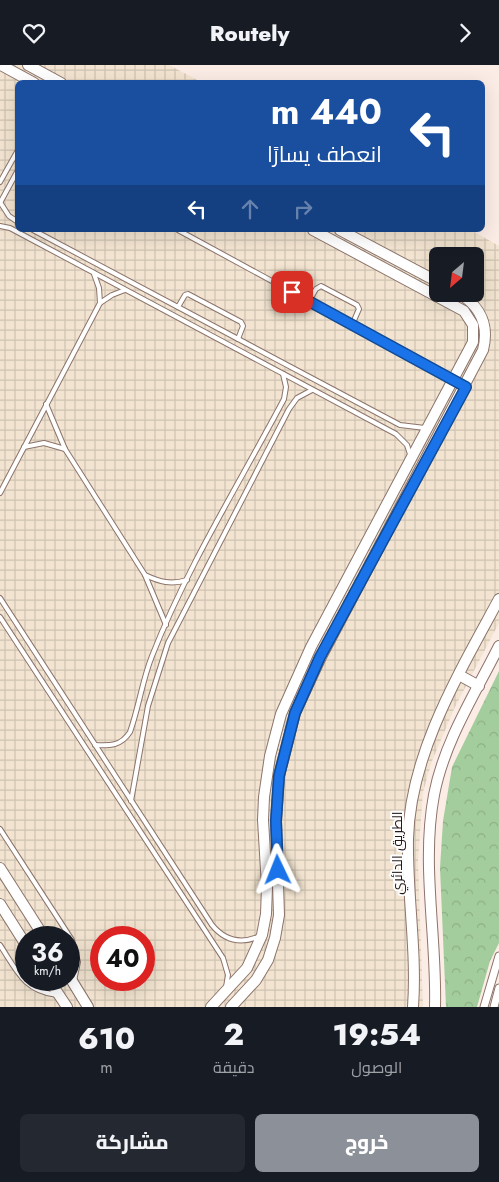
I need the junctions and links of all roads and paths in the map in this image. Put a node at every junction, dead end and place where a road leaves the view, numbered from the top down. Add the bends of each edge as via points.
1 (1, 65) edge
2 (28, 65) edge
3 (28, 80) edge
4 (56, 80) edge
5 (15, 156) edge
6 (15, 176) edge
7 (0, 182) edge
8 (0, 203) edge
9 (15, 220) edge
10 (0, 226) edge
11 (15, 231) edge
12 (17, 232) edge
13 (37, 232) edge
14 (182, 232) edge
15 (317, 232) edge
16 (344, 232) edge
17 (96, 263) junction
18 (93, 273) junction
19 (429, 277) edge
20 (125, 290) junction
21 (309, 301) junction
22 (100, 303) junction
23 (471, 303) edge
24 (178, 307) junction
25 (352, 325) junction
26 (238, 339) junction
27 (268, 356) junction
28 (264, 364) junction
29 (283, 375) junction
30 (454, 380) junction
31 (466, 387) junction
32 (312, 390) junction
33 (46, 404) junction
34 (430, 427) junction
35 (24, 447) junction
36 (65, 449) junction
37 (412, 460) junction
38 (0, 493) edge
39 (382, 513) junction
40 (394, 519) junction
41 (145, 575) junction
42 (187, 580) junction
43 (0, 598) edge
44 (499, 599) edge
45 (0, 617) edge
46 (166, 625) junction
47 (499, 646) edge
48 (46, 670) junction
49 (38, 675) junction
50 (459, 675) junction
51 (479, 686) junction
52 (95, 745) junction
53 (131, 801) junction
54 (0, 829) edge
55 (0, 868) edge
56 (267, 887) junction
57 (278, 887) junction
58 (0, 904) edge
59 (37, 926) edge
60 (61, 926) edge
61 (15, 928) edge
62 (262, 935) junction
63 (0, 945) edge
64 (499, 956) edge
65 (499, 988) edge
66 (56, 991) edge
67 (78, 991) edge
68 (59, 995) junction
69 (221, 998) junction
70 (67, 1007) edge
71 (88, 1007) edge
72 (211, 1007) edge
73 (231, 1007) edge
74 (413, 1007) edge
75 (435, 1007) edge
76 (484, 1007) edge
77 (494, 1007) edge

1 - 3 street
2 - 4 street
5 - 7 lane
6 - 8 lane
8 - 9 lane
10 - 11 lane
12 - 18 lane
13 - 17 lane
14 - 21 lane
15 - 30 street via 464,311 473,325 473,342
16 - 19 street
17 - 18 lane
17 - 24 lane
18 - 20 lane
18 - 22 lane
20 - 22 lane
20 - 28 lane
21 - 25 lane
21 - 25 lane via 321,286 349,300 359,309
22 - 33 lane
23 - 31 street via 478,309 486,329 483,350
24 - 26 lane
24 - 26 lane via 188,294 241,322 243,326
25 - 30 lane
26 - 27 lane
27 - 28 lane
27 - 34 lane via 400,425 415,429
28 - 29 lane
29 - 32 lane
29 - 42 lane via 284,399
30 - 31 street
30 - 34 street
31 - 40 street
32 - 37 lane via 396,434 407,445
32 - 53 lane via 297,398 289,409 168,643 148,706
33 - 35 lane
33 - 36 lane
34 - 37 street
35 - 36 lane via 44,443
35 - 38 lane
36 - 41 lane
37 - 39 street
39 - 40 street
39 - 56 street via 311,647 281,714 265,788 263,820
40 - 57 street via 320,657 288,734 277,799
41 - 42 lane via 171,584
41 - 46 lane
42 - 46 lane
43 - 48 lane
44 - 50 street, الطريق الدائري
45 - 49 lane
46 - 52 lane via 147,671 126,739 113,745
47 - 51 street
48 - 49 lane
48 - 52 lane
49 - 69 lane via 222,958 228,975
50 - 51 street
50 - 74 street, الطريق الدائري via 421,760 412,800 408,840
51 - 75 street via 446,753 431,816
52 - 53 lane
53 - 62 lane via 219,933 239,941
54 - 60 lane
55 - 59 street
56 - 57 street
56 - 62 street
57 - 73 street via 279,915 272,949 256,980
58 - 61 street
62 - 69 street via 247,968
63 - 68 lane via 29,986
64 - 76 street
65 - 77 street
66 - 68 street
67 - 71 street
68 - 70 street
69 - 72 street

